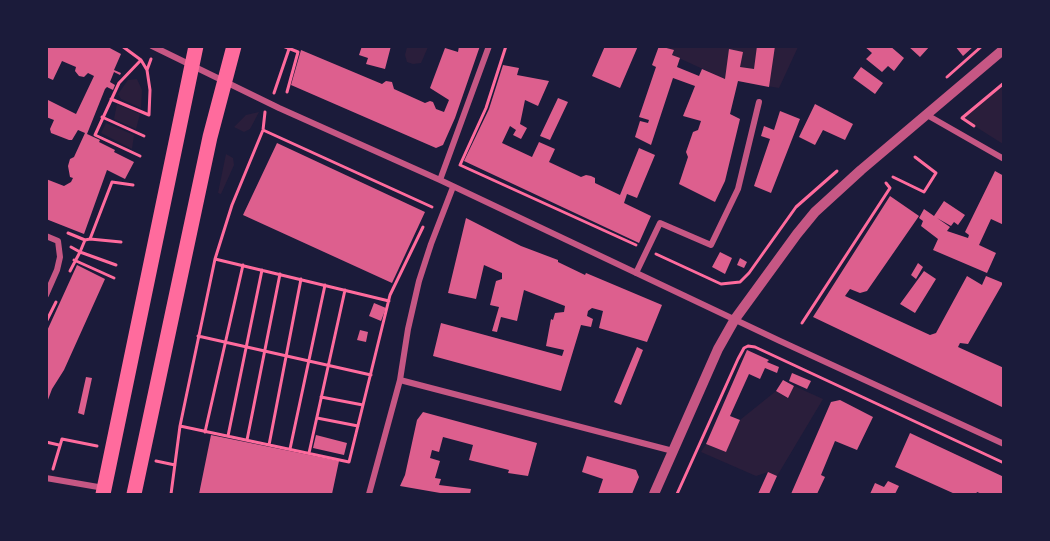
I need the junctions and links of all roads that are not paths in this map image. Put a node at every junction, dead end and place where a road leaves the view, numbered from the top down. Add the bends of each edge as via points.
1 (196, 46) edge
2 (234, 46) edge
3 (489, 46) edge
4 (154, 47) edge
5 (1004, 49) edge
6 (192, 67) junction
7 (224, 82) junction
8 (759, 102) dead end
9 (927, 115) junction
10 (1004, 159) edge
11 (440, 180) junction
12 (453, 187) junction
13 (46, 236) edge
14 (636, 273) junction
15 (46, 295) edge
16 (735, 319) junction
17 (400, 380) junction
18 (1004, 444) edge
19 (673, 451) junction
20 (46, 478) edge
21 (104, 491) edge
22 (134, 495) edge
23 (369, 495) edge
24 (654, 495) edge

1 - 6 main road
2 - 7 main road
3 - 11 street
4 - 6 street
5 - 9 street
6 - 7 street
6 - 21 main road
7 - 11 street
7 - 22 main road
8 - 14 street via 738,189 711,245 660,224
9 - 10 street
9 - 16 street via 815,212
11 - 12 street
12 - 14 street
12 - 17 street via 414,299
13 - 15 street via 58,241 60,257
14 - 16 street
16 - 18 street
16 - 19 street
17 - 19 street
17 - 23 street
19 - 24 street
20 - 21 street

